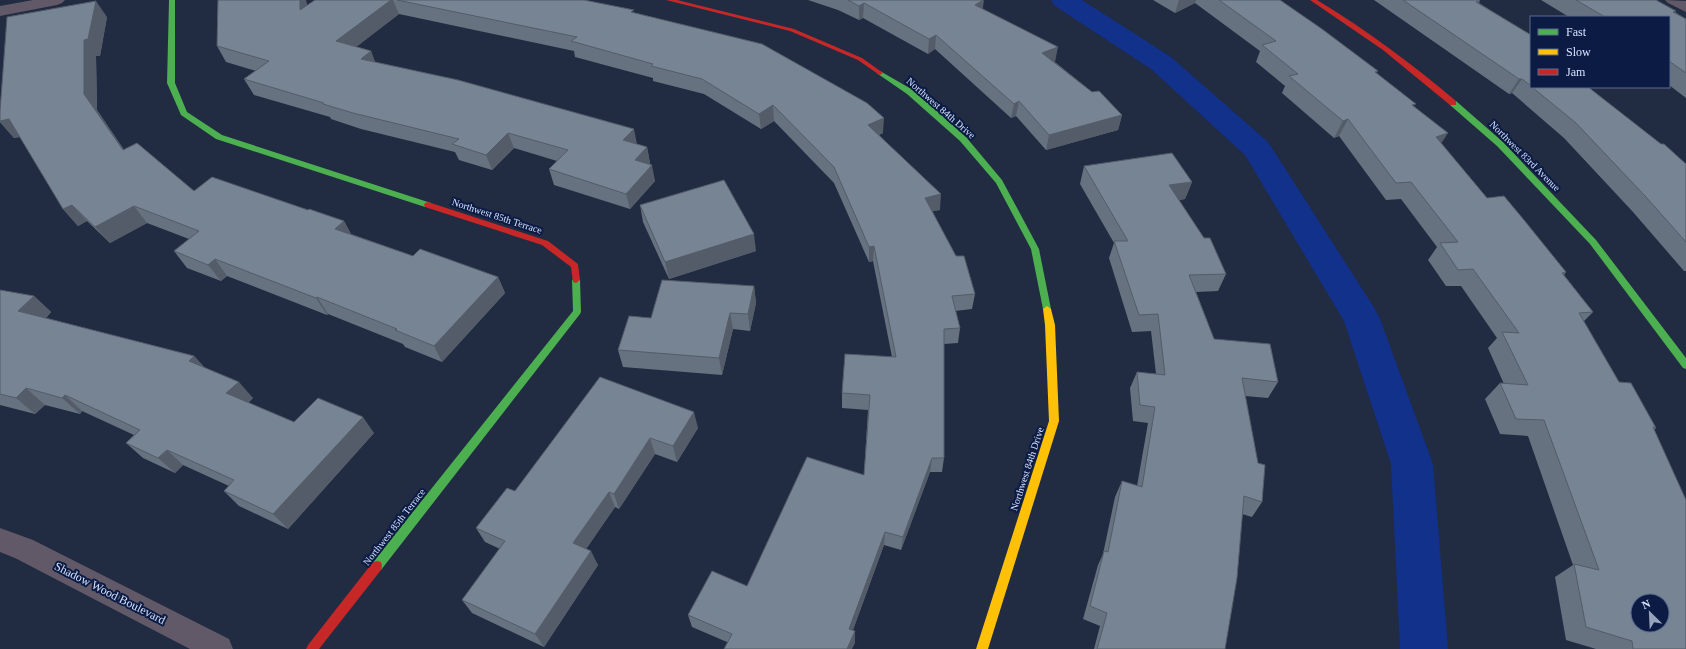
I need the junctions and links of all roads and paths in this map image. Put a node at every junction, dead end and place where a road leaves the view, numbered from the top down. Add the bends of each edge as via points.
1 (57, 0) edge
2 (172, 0) edge
3 (669, 0) edge
4 (1312, 0) edge
5 (1673, 0) edge
6 (1686, 7) edge
7 (0, 11) edge
8 (1686, 365) edge
9 (0, 540) edge
10 (219, 649) edge
11 (312, 649) edge
12 (982, 649) edge

1 - 7 street
2 - 11 street, Northwest 85th Terrace via 171,83 184,113 220,137 545,243 576,266 577,312
3 - 12 street, Northwest 84th Drive via 792,30 860,59 910,92 963,139 999,182 1035,249 1050,325 1054,421
4 - 8 street, Northwest 83rd Avenue via 1415,69 1500,144 1593,242
5 - 6 street
9 - 10 street, Shadow Wood Boulevard via 24,549

